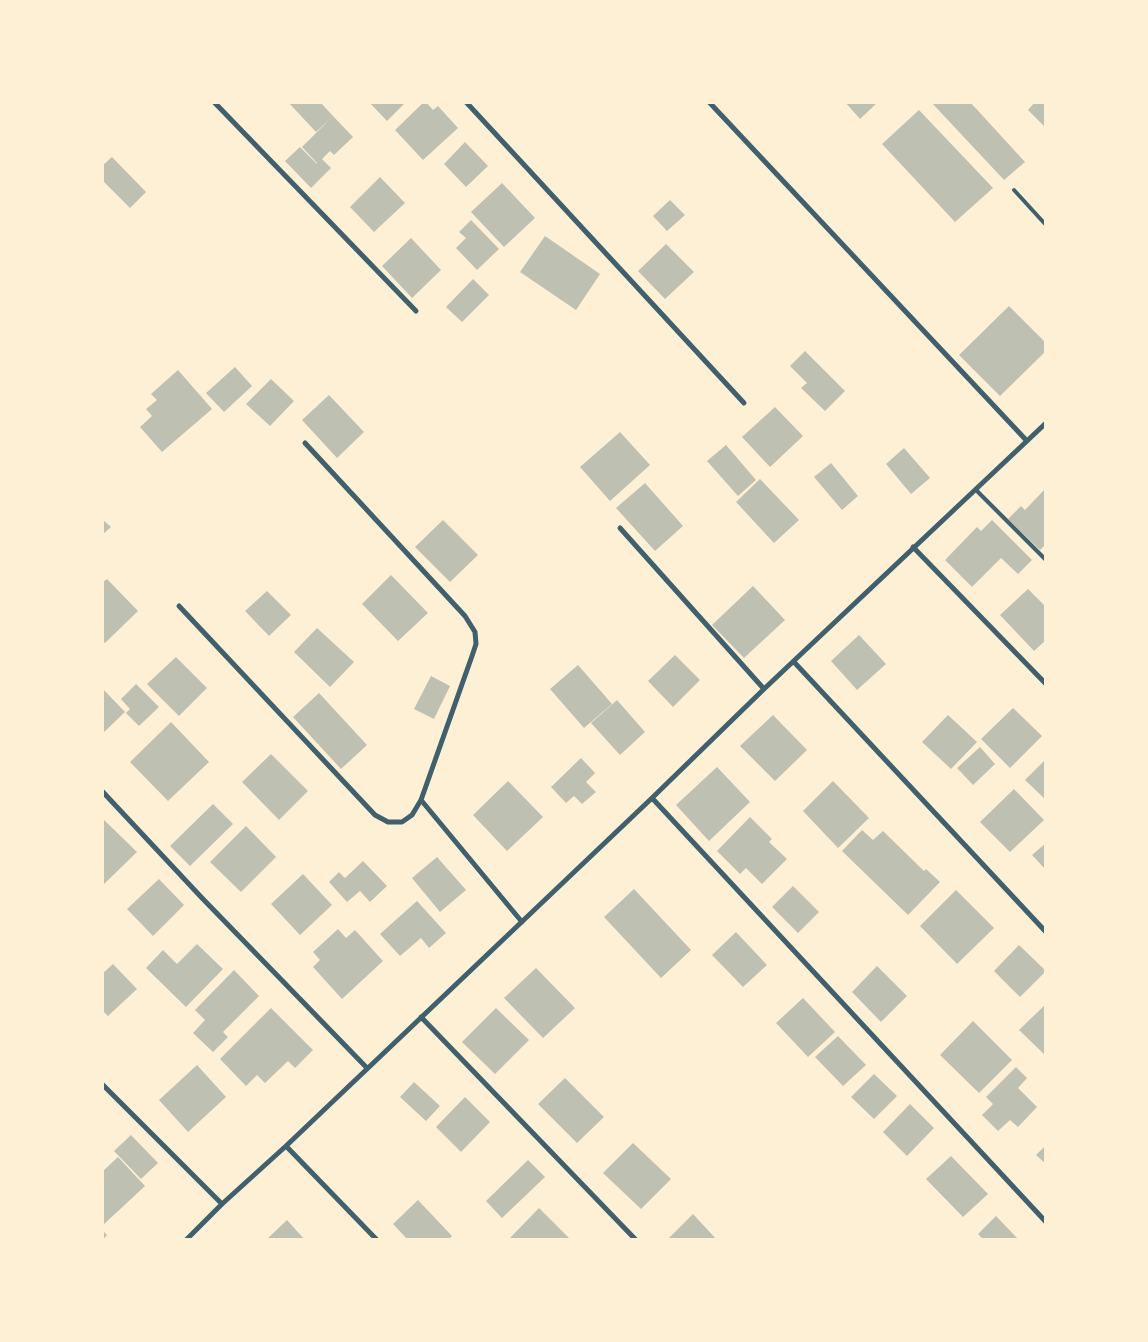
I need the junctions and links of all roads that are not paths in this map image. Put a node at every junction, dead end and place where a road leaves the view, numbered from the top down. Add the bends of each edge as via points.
1 (214, 102) edge
2 (466, 102) edge
3 (709, 102) edge
4 (1014, 190) dead end
5 (1046, 225) edge
6 (416, 311) dead end
7 (744, 403) dead end
8 (1046, 423) edge
9 (1026, 441) junction
10 (305, 443) dead end
11 (976, 490) junction
12 (620, 528) dead end
13 (913, 547) junction
14 (1046, 560) edge
15 (178, 606) dead end
16 (794, 662) junction
17 (1046, 684) edge
18 (764, 689) junction
19 (102, 792) edge
20 (652, 798) junction
21 (420, 800) junction
22 (522, 922) junction
23 (1046, 932) edge
24 (421, 1017) junction
25 (367, 1068) junction
26 (102, 1084) edge
27 (286, 1146) junction
28 (222, 1204) junction
29 (1046, 1222) edge
30 (186, 1240) edge
31 (377, 1240) edge
32 (636, 1240) edge

1 - 6 street
2 - 7 street
3 - 9 street
4 - 5 lane
8 - 9 street
9 - 11 street
10 - 21 street via 465,616 475,632 476,644
11 - 13 street
11 - 14 lane
12 - 18 street
13 - 16 street
13 - 17 street
15 - 21 street via 375,815 388,822 402,822 412,815
16 - 18 street
16 - 23 street
18 - 20 street
19 - 25 street
20 - 22 street
20 - 29 street
21 - 22 street
22 - 24 street
24 - 25 street
24 - 32 street
25 - 27 street
26 - 28 street
27 - 28 street
27 - 31 street
28 - 30 street

